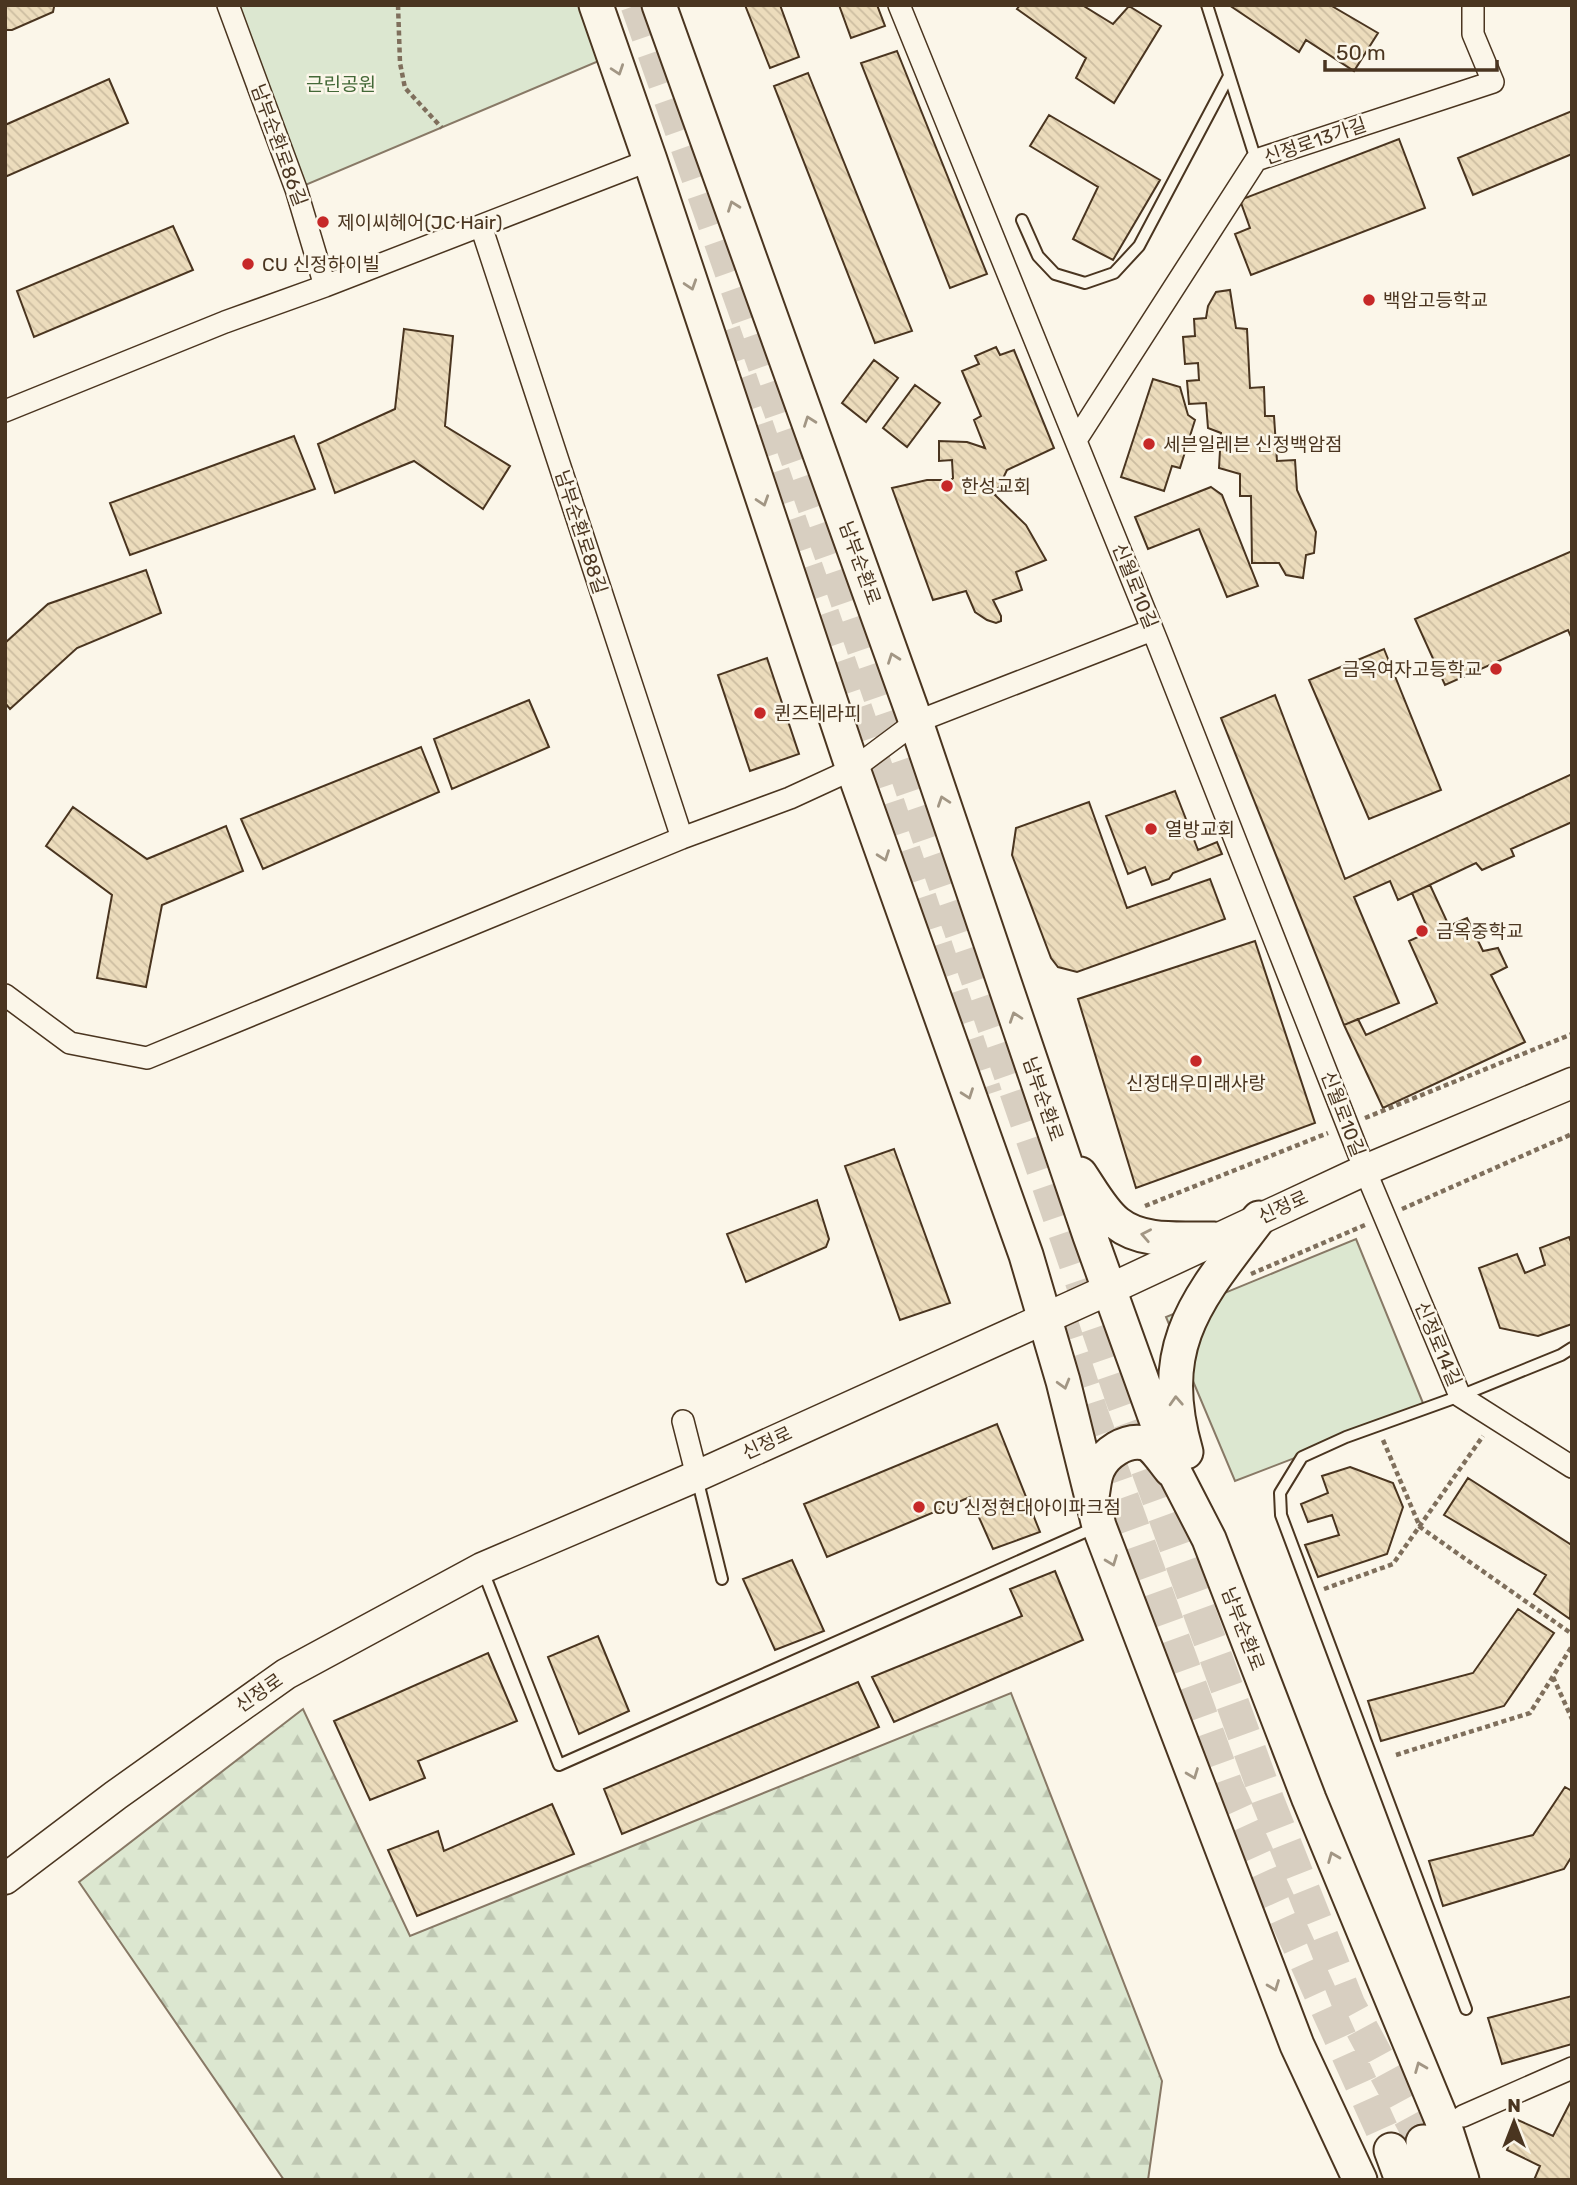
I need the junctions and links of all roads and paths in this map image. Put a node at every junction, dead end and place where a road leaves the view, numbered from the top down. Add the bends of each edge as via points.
1 (228, 5) edge
2 (398, 5) edge
3 (596, 5) edge
4 (659, 5) edge
5 (899, 5) edge
6 (1207, 5) edge
7 (1473, 5) edge
8 (1229, 76) junction
9 (442, 128) dead end
10 (650, 160) junction
11 (1256, 160) junction
12 (1022, 220) dead end
13 (481, 226) junction
14 (325, 286) junction
15 (5, 411) edge
16 (1076, 440) junction
17 (1152, 630) junction
18 (916, 723) junction
19 (853, 769) junction
20 (682, 838) junction
21 (5, 995) edge
22 (1572, 1083) edge
23 (1059, 1145) junction
24 (1365, 1170) junction
25 (1259, 1218) junction
26 (1214, 1239) junction
27 (1110, 1289) junction
28 (1043, 1319) junction
29 (1572, 1348) edge
30 (1460, 1396) junction
31 (1495, 1418) junction
32 (683, 1421) dead end
33 (1378, 1426) junction
34 (1572, 1467) edge
35 (1176, 1475) junction
36 (697, 1476) junction
37 (1095, 1511) junction
38 (1420, 1527) junction
39 (1209, 1539) junction
40 (482, 1568) junction
41 (722, 1578) dead end
42 (1311, 1594) junction
43 (1572, 1634) edge
44 (1572, 1646) edge
45 (1553, 1676) junction
46 (1572, 1719) edge
47 (1396, 1755) dead end
48 (5, 1879) edge
49 (1466, 2009) dead end
50 (1572, 2068) edge
51 (1463, 2116) dead end
52 (1406, 2157) tunnel mouth
53 (1360, 2180) edge
54 (1435, 2180) edge
55 (1462, 2180) edge

1 - 14 street, 남부순환로86길 via 296,189
2 - 9 path via 405,88
3 -> 10 main road
18 -> 4 main road, 남부순환로
5 - 16 street, 신월로10길
6 - 8 lane
7 - 11 street, 신정로13가길 via 1473,34 1493,82
8 - 11 lane
8 - 12 lane via 1139,246 1114,273 1084,283 1055,274 1038,256
10 - 13 street
10 -> 19 main road
11 - 16 street, 신정로13가길
13 - 14 street
13 - 20 street, 남부순환로88길
14 - 15 street
16 - 17 street, 신월로10길
17 - 18 street
17 - 24 street, 신월로10길
18 - 19 street
23 -> 18 main road, 남부순환로
19 - 20 street
19 -> 28 main road via 1026,1255
20 - 21 street via 147,1058 70,1043
22 - 24 main road, 신정로
26 -> 23 main road via 1131,1232 1116,1222
23 - 27 main road, 남부순환로
24 - 25 main road, 신정로
24 - 30 street, 신정로14길
25 - 26 main road, 신정로
39 -> 25 main road via 1177,1422 1175,1374 1194,1309
26 - 27 main road, 신정로
27 - 28 main road, 신정로
27 - 35 main road, 남부순환로
28 - 36 main road, 신정로
28 -> 37 main road
29 - 30 lane
30 - 31 street, 신정로14길
30 - 33 lane
31 - 34 street, 신정로14길
31 - 38 path
32 - 36 street
33 - 38 path
33 - 42 lane via 1302,1457 1280,1493 1281,1515
35 - 37 main road via 1145,1443 1128,1443 1104,1458 1097,1470
35 - 39 main road, 남부순환로
36 - 40 main road, 신정로
36 - 41 lane
37 - 40 lane via 559,1765
37 -> 53 main road via 1297,2045
38 - 42 path via 1393,1564
38 - 43 path
55 -> 39 main road, 남부순환로
40 - 48 main road, 신정로 via 286,1674
42 - 49 lane
44 - 45 path
45 - 46 path
45 - 47 path via 1530,1713
50 - 51 street
52 - 54 main road

